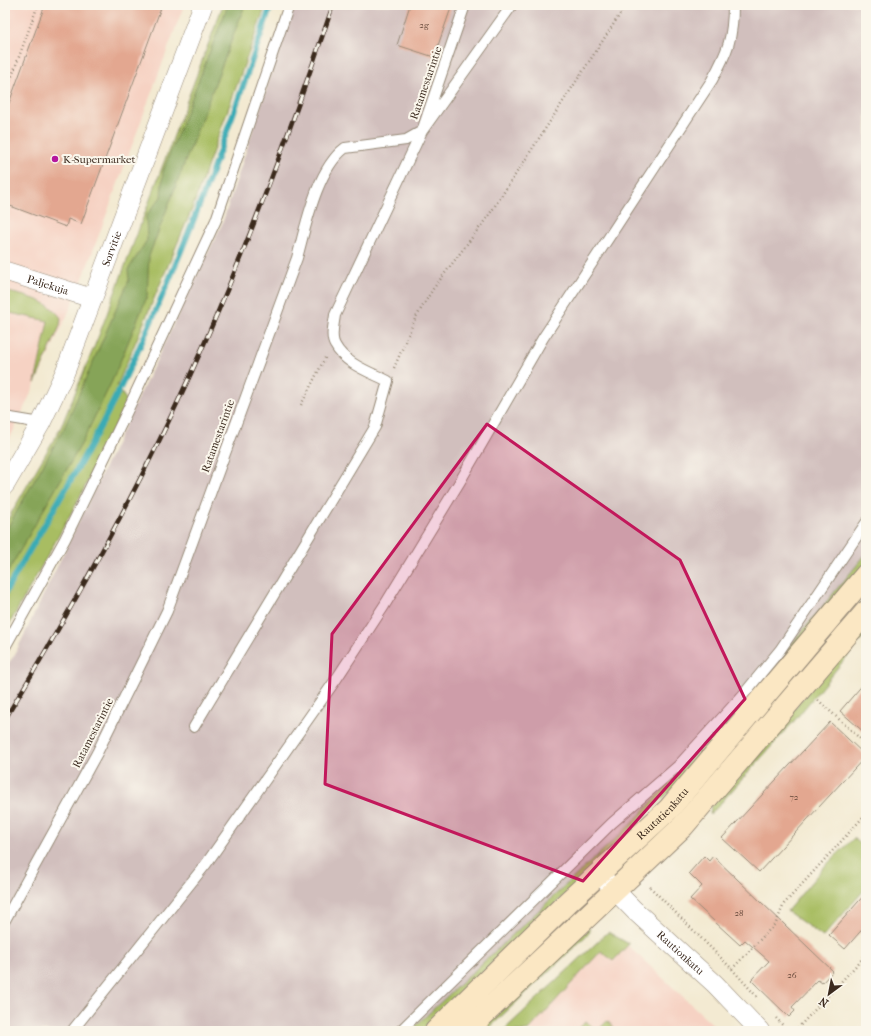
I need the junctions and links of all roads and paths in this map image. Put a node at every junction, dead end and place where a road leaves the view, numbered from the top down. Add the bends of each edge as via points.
1 (38, 5) edge
2 (203, 5) edge
3 (289, 5) edge
4 (465, 5) edge
5 (512, 5) edge
6 (626, 5) edge
7 (733, 5) edge
8 (5, 95) edge
9 (422, 131) junction
10 (5, 271) edge
11 (91, 298) junction
12 (334, 345) junction
13 (388, 381) junction
14 (301, 405) dead end
15 (5, 416) edge
16 (41, 423) junction
17 (5, 486) edge
18 (866, 523) edge
19 (866, 576) edge
20 (866, 612) edge
21 (5, 647) edge
22 (818, 699) dead end
23 (194, 727) dead end
24 (866, 744) edge
25 (866, 814) edge
26 (600, 875) junction
27 (650, 887) dead end
28 (616, 891) junction
29 (5, 920) edge
30 (866, 955) edge
31 (732, 969) junction
32 (762, 1003) dead end
33 (772, 1014) dead end
34 (72, 1031) edge
35 (400, 1031) edge
36 (436, 1031) edge
37 (466, 1031) edge
38 (760, 1031) edge
39 (788, 1031) edge
40 (795, 1031) edge

1 - 8 path
2 - 11 street, Sorvitie
3 - 21 lane via 216,220 124,420 65,539
4 - 9 lane, Ratamestarintie
5 - 9 lane
6 - 13 path via 490,215 433,289 415,319
7 - 34 lane via 733,30 712,80 543,338 384,606 337,678 206,864
9 - 12 lane via 335,315 332,332
9 - 29 lane, Ratamestarintie via 406,140 345,148 329,165 166,611 97,753
10 - 11 street, Paljekuja
11 - 16 street, Sorvitie via 65,372
12 - 13 lane via 350,362
12 - 14 path via 321,363
13 - 23 lane via 375,427 359,456
15 - 16 lane
16 - 17 street, Sorvitie
18 - 35 lane via 780,650 678,766 557,875
19 - 26 main road, Rautatienkatu via 669,809
20 - 28 main road, Rautatienkatu via 684,826
22 - 24 path
25 - 31 path via 784,904 776,923
26 - 28 street, Rautionkatu
26 - 36 main road, Rautatienkatu via 562,908
27 - 31 path
28 - 37 main road, Rautatienkatu
28 - 38 street, Rautionkatu via 715,984
30 - 40 path
31 - 32 path
33 - 39 path

